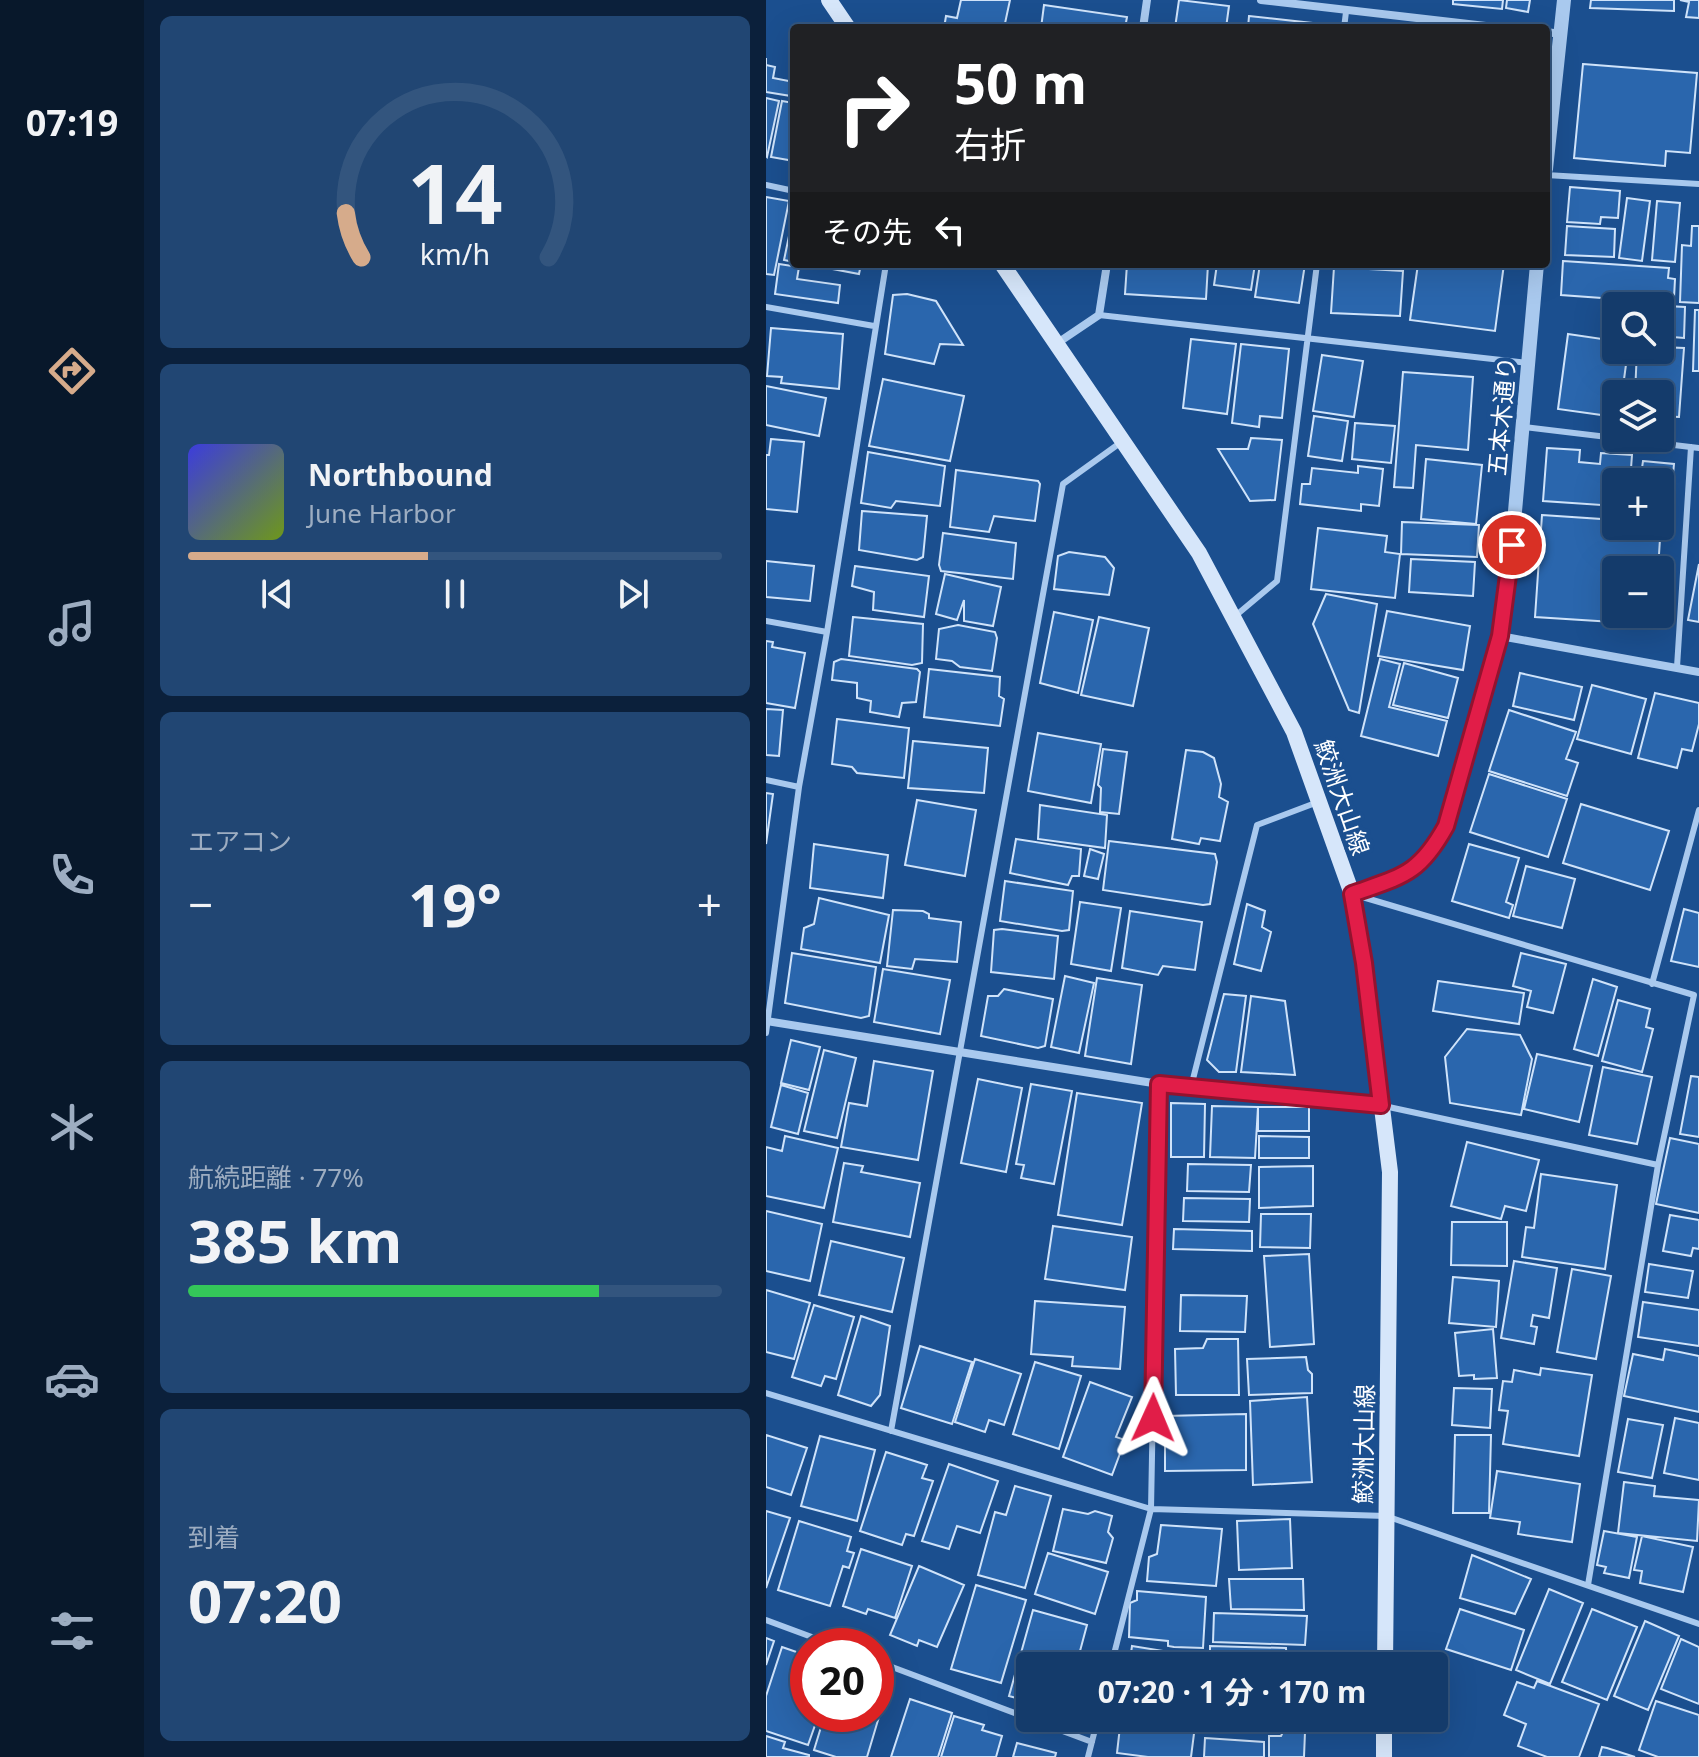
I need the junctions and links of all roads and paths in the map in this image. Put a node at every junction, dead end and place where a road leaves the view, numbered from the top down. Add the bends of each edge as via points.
1 (829, 0) edge
2 (1147, 0) edge
3 (1261, 0) edge
4 (1564, 0) edge
5 (1346, 12) junction
6 (845, 24) edge
7 (1144, 24) edge
8 (1344, 24) edge
9 (1464, 24) edge
10 (1553, 33) edge
11 (1550, 91) edge
12 (1550, 175) edge
13 (1699, 184) edge
14 (766, 185) edge
15 (790, 190) edge
16 (885, 268) edge
17 (1005, 268) edge
18 (1106, 268) edge
19 (1317, 268) edge
20 (1537, 268) edge
21 (766, 307) edge
22 (1099, 315) junction
23 (874, 326) junction
24 (1309, 339) junction
25 (1056, 344) junction
26 (1528, 363) junction
27 (1521, 427) junction
28 (1121, 442) junction
29 (1691, 447) junction
30 (1699, 448) edge
31 (1233, 618) junction
32 (766, 621) edge
33 (827, 632) junction
34 (1500, 636) junction
35 (1677, 667) junction
36 (1699, 672) edge
37 (766, 780) edge
38 (799, 787) junction
39 (1318, 802) junction
40 (1699, 810) edge
41 (1352, 894) junction
42 (1652, 984) junction
43 (768, 1021) edge
44 (766, 1033) edge
45 (959, 1054) junction
46 (1159, 1084) junction
47 (1191, 1087) junction
48 (1381, 1105) junction
49 (1658, 1165) junction
50 (766, 1393) edge
51 (891, 1431) junction
52 (1151, 1509) junction
53 (1386, 1516) junction
54 (1588, 1585) junction
55 (766, 1620) edge
56 (1699, 1624) edge
57 (790, 1629) edge
58 (1115, 1652) edge
59 (1385, 1652) edge
60 (894, 1668) edge
61 (1094, 1732) edge
62 (1384, 1732) edge
63 (1092, 1742) junction
64 (1088, 1757) edge
65 (1384, 1757) edge

1 - 6 main road
2 - 7 street
3 - 5 street
4 - 10 street
5 - 8 lane
5 - 9 street
10 - 11 street
12 - 13 lane
14 - 15 lane
16 - 23 lane
17 - 25 main road, 鮫洲大山線
18 - 22 street
19 - 24 lane
20 - 26 street, 五本木通り
21 - 23 lane
22 - 24 lane
22 - 25 street
23 - 33 lane
24 - 26 lane
24 - 31 lane via 1277,581
25 - 28 main road, 鮫洲大山線
26 - 27 street, 五本木通り
27 - 29 lane
27 - 34 street, 五本木通り
28 - 31 main road, 鮫洲大山線 via 1199,553
28 - 45 lane via 1063,484
29 - 30 lane
29 - 35 lane
31 - 39 main road, 鮫洲大山線 via 1294,732
32 - 33 lane
33 - 38 lane
34 - 35 street
34 - 41 street, 五本木通り via 1446,826 1434,848 1420,865
35 - 36 street
37 - 38 lane
38 - 43 lane
39 - 41 main road, 鮫洲大山線
39 - 47 lane via 1257,825
40 - 42 lane
41 - 42 lane
41 - 48 main road, 鮫洲大山線
42 - 49 lane via 1694,995
43 - 44 lane
43 - 45 street
45 - 46 street
45 - 51 lane
46 - 47 street
46 - 52 lane
47 - 48 street
48 - 49 lane
48 - 53 main road, 鮫洲大山線 via 1390,1172
49 - 54 lane
50 - 51 lane
51 - 52 lane
52 - 53 lane
52 - 58 lane
53 - 54 lane
53 - 59 main road, 鮫洲大山線
54 - 56 lane
55 - 57 lane
60 - 63 lane
61 - 63 lane
62 - 65 main road
63 - 64 lane

